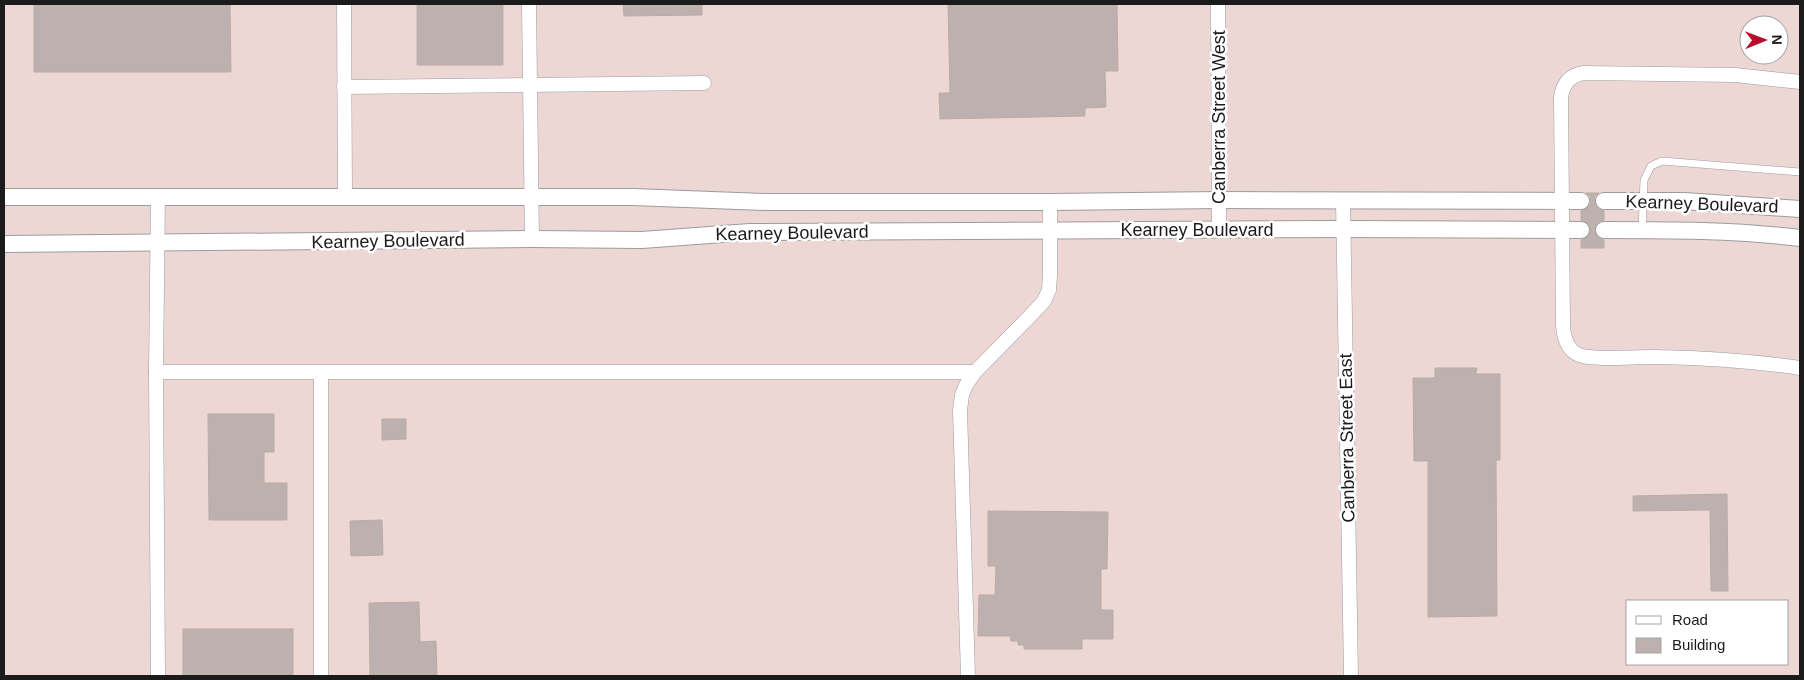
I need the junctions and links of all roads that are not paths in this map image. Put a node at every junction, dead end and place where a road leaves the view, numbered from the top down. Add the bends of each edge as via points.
1 (344, 4) edge
2 (529, 4) edge
3 (1218, 4) edge
4 (1800, 82) edge
5 (704, 84) dead end
6 (530, 85) junction
7 (344, 86) junction
8 (1800, 172) edge
9 (158, 196) junction
10 (345, 196) junction
11 (532, 196) junction
12 (4, 197) edge
13 (1219, 200) junction
14 (1343, 200) junction
15 (1562, 201) junction
16 (1581, 201) dead end
17 (1604, 201) dead end
18 (1642, 201) junction
19 (1050, 202) junction
20 (1800, 209) edge
21 (1219, 229) junction
22 (1344, 229) junction
23 (1563, 230) junction
24 (1581, 230) dead end
25 (1604, 230) dead end
26 (1642, 230) junction
27 (1050, 231) junction
28 (1800, 238) edge
29 (532, 239) junction
30 (158, 243) junction
31 (4, 244) edge
32 (1800, 368) edge
33 (156, 372) junction
34 (975, 372) junction
35 (321, 373) junction
36 (158, 676) edge
37 (321, 676) edge
38 (968, 676) edge
39 (1351, 676) edge

1 - 7 street
2 - 6 street
3 - 13 street, Canberra Street West
4 - 15 street via 1736,75 1577,74 1562,90
5 - 6 street
6 - 7 street
6 - 11 street
7 - 10 street
8 - 18 lane via 1662,161 1651,166 1644,180
9 - 10 street, Kearney Boulevard
9 - 12 street, Kearney Boulevard
9 - 30 street
10 - 11 street, Kearney Boulevard
11 - 19 street, Kearney Boulevard via 767,202
11 - 29 street
13 - 14 street, Kearney Boulevard
13 - 19 street, Kearney Boulevard
13 - 21 street, Canberra Street West
14 - 15 street, Kearney Boulevard
14 - 22 street, Canberra Street East
15 - 16 street, Kearney Boulevard
15 - 23 street
17 - 18 street, Kearney Boulevard
18 - 20 street, Kearney Boulevard
18 - 26 lane
19 - 27 street
21 - 22 street, Kearney Boulevard
21 - 27 street, Kearney Boulevard
22 - 23 street, Kearney Boulevard
22 - 39 street, Canberra Street East
23 - 24 street, Kearney Boulevard
23 - 32 street via 1564,334 1575,353 1588,357 1699,358
25 - 26 street, Kearney Boulevard
26 - 28 street, Kearney Boulevard via 1737,232
27 - 29 street, Kearney Boulevard via 750,232 642,240
27 - 34 street via 1049,290 1044,301
29 - 30 street, Kearney Boulevard
30 - 31 street, Kearney Boulevard
30 - 33 street
33 - 35 street
33 - 36 street
34 - 35 street
34 - 38 street via 964,390 960,410
35 - 37 street

